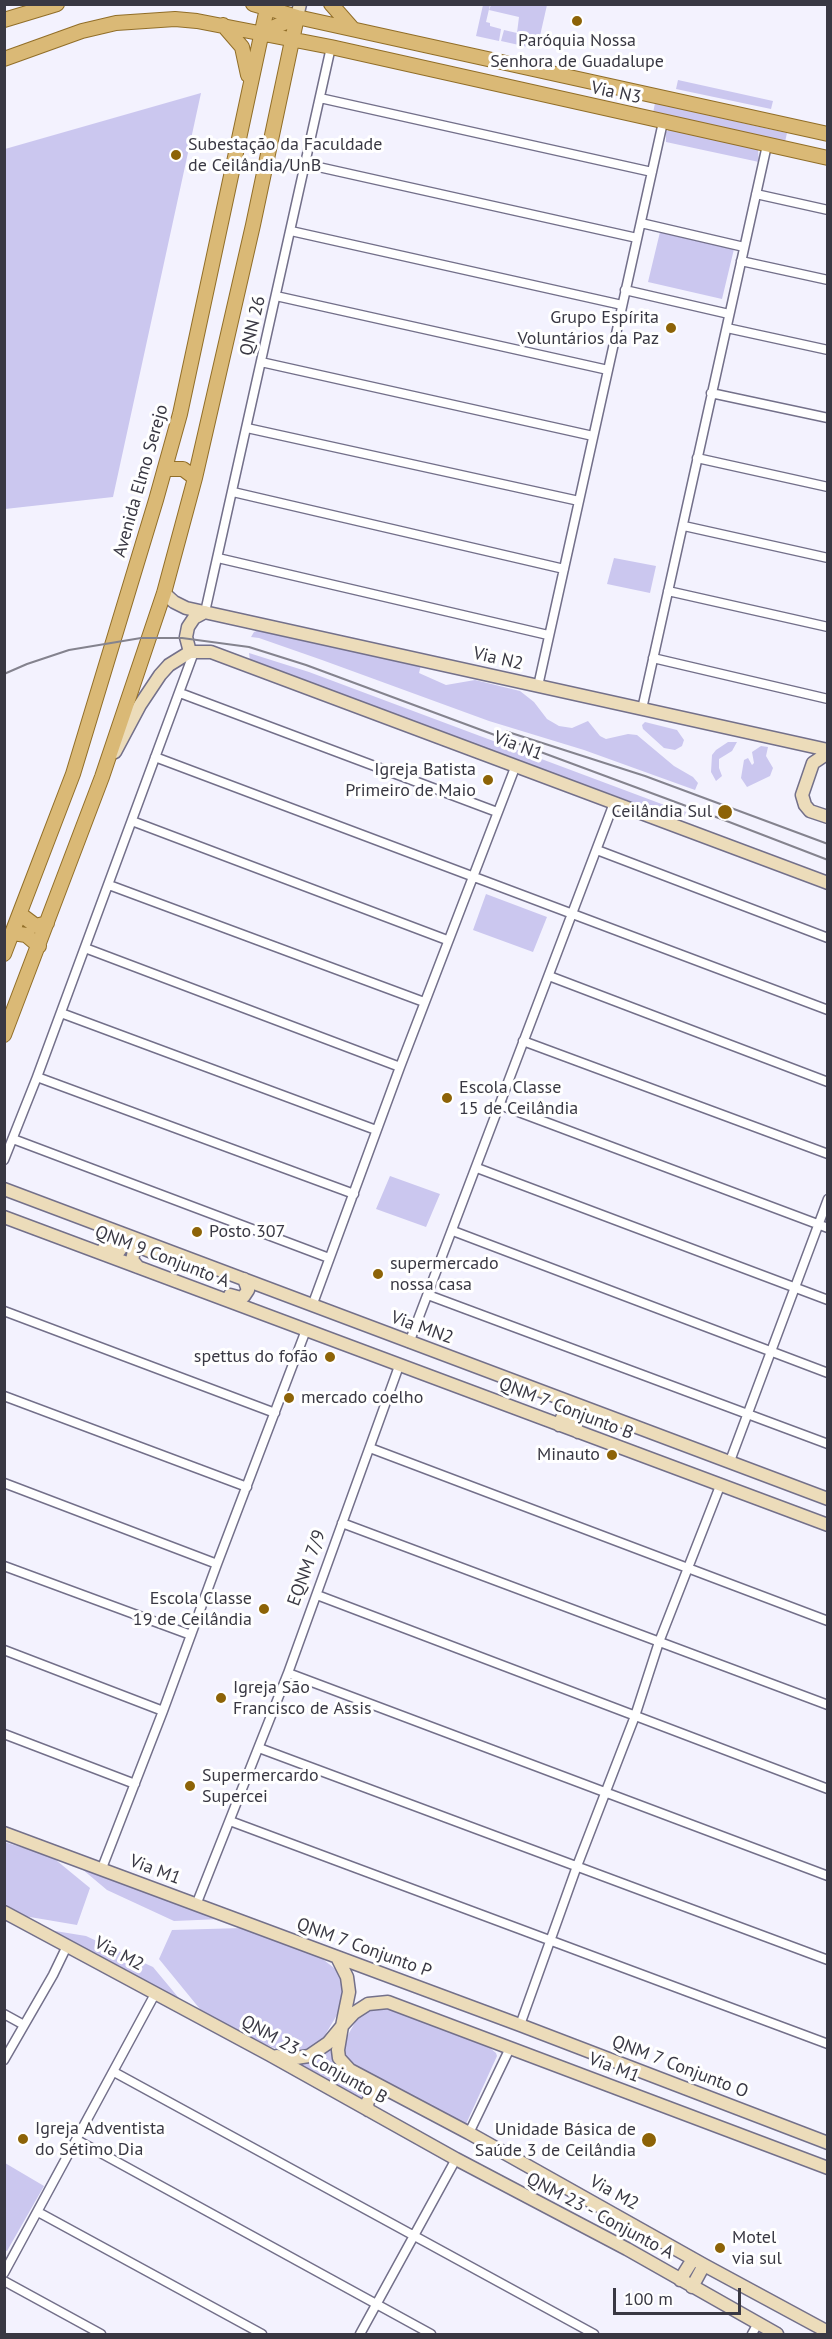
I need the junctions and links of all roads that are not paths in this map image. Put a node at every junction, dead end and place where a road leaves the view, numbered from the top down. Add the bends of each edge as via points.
1 (57, 4) edge
2 (331, 4) edge
3 (262, 6) edge
4 (298, 11) edge
5 (4, 20) edge
6 (223, 25) junction
7 (353, 29) junction
8 (261, 33) junction
9 (292, 40) junction
10 (331, 47) junction
11 (467, 54) junction
12 (4, 59) edge
13 (382, 59) junction
14 (592, 82) junction
15 (489, 83) junction
16 (248, 86) junction
17 (320, 98) junction
18 (663, 122) junction
19 (793, 127) junction
20 (828, 134) edge
21 (767, 145) junction
22 (788, 149) junction
23 (826, 158) edge
24 (305, 164) junction
25 (652, 172) junction
26 (756, 194) junction
27 (828, 210) edge
28 (641, 223) junction
29 (291, 231) junction
30 (637, 238) junction
31 (744, 247) junction
32 (741, 261) junction
33 (828, 280) edge
34 (625, 290) junction
35 (276, 296) junction
36 (622, 305) junction
37 (729, 314) junction
38 (726, 327) junction
39 (828, 350) edge
40 (261, 362) junction
41 (608, 370) junction
42 (711, 393) junction
43 (828, 418) edge
44 (247, 428) junction
45 (593, 435) junction
46 (697, 458) junction
47 (165, 469) junction
48 (195, 478) junction
49 (828, 487) edge
50 (232, 492) junction
51 (579, 501) junction
52 (684, 526) junction
53 (218, 558) junction
54 (828, 558) edge
55 (564, 569) junction
56 (668, 591) junction
57 (164, 593) junction
58 (205, 612) junction
59 (828, 627) edge
60 (548, 635) junction
61 (192, 652) junction
62 (653, 658) junction
63 (538, 686) junction
64 (180, 693) junction
65 (828, 699) edge
66 (642, 709) junction
67 (828, 751) edge
68 (155, 757) junction
69 (516, 765) junction
70 (102, 777) junction
71 (614, 803) junction
72 (497, 812) junction
73 (828, 817) edge
74 (132, 821) junction
75 (597, 850) junction
76 (472, 876) junction
77 (828, 883) edge
78 (109, 885) junction
79 (572, 913) junction
80 (20, 914) junction
81 (47, 923) junction
82 (13, 933) junction
83 (828, 938) edge
84 (447, 940) junction
85 (39, 946) junction
86 (85, 948) junction
87 (4, 954) edge
88 (549, 976) junction
89 (424, 1002) junction
90 (828, 1010) edge
91 (61, 1013) junction
92 (4, 1035) edge
93 (523, 1041) junction
94 (400, 1066) junction
95 (37, 1077) junction
96 (828, 1082) edge
97 (500, 1105) junction
98 (376, 1130) junction
99 (13, 1139) junction
100 (828, 1154) edge
101 (4, 1160) edge
102 (477, 1168) junction
103 (4, 1189) edge
104 (354, 1194) junction
105 (828, 1199) edge
106 (4, 1216) edge
107 (818, 1224) junction
108 (26, 1225) junction
109 (828, 1228) edge
110 (453, 1231) junction
111 (119, 1233) junction
112 (329, 1258) junction
113 (138, 1267) junction
114 (225, 1272) junction
115 (244, 1279) junction
116 (795, 1288) junction
117 (205, 1292) junction
118 (428, 1295) junction
119 (828, 1300) edge
120 (312, 1306) junction
121 (4, 1311) edge
122 (306, 1330) junction
123 (409, 1343) junction
124 (771, 1351) junction
125 (399, 1366) junction
126 (828, 1373) edge
127 (4, 1396) edge
128 (569, 1402) junction
129 (275, 1413) junction
130 (748, 1415) junction
131 (559, 1425) junction
132 (578, 1432) junction
133 (681, 1443) junction
134 (828, 1444) edge
135 (370, 1448) junction
136 (730, 1461) junction
137 (4, 1483) edge
138 (247, 1486) junction
139 (720, 1486) junction
140 (828, 1499) edge
141 (342, 1523) junction
142 (828, 1525) edge
143 (217, 1564) junction
144 (4, 1566) edge
145 (688, 1569) junction
146 (316, 1595) junction
147 (828, 1621) edge
148 (191, 1635) junction
149 (659, 1642) junction
150 (4, 1650) edge
151 (288, 1672) junction
152 (828, 1705) edge
153 (163, 1711) junction
154 (635, 1716) junction
155 (4, 1734) edge
156 (259, 1748) junction
157 (135, 1784) junction
158 (828, 1789) edge
159 (606, 1791) junction
160 (230, 1821) junction
161 (4, 1833) edge
162 (577, 1866) junction
163 (102, 1868) junction
164 (828, 1876) edge
165 (196, 1905) junction
166 (4, 1912) edge
167 (550, 1940) junction
168 (67, 1946) junction
169 (339, 1959) junction
170 (828, 1960) edge
171 (155, 1994) junction
172 (4, 2014) edge
173 (24, 2025) junction
174 (520, 2025) junction
175 (342, 2026) junction
176 (828, 2044) edge
177 (510, 2048) junction
178 (270, 2055) junction
179 (4, 2060) edge
180 (114, 2072) junction
181 (384, 2089) junction
182 (652, 2102) junction
183 (368, 2110) junction
184 (749, 2113) junction
185 (469, 2133) junction
186 (77, 2140) junction
187 (828, 2143) edge
188 (765, 2144) junction
189 (828, 2149) edge
190 (456, 2159) junction
191 (828, 2168) edge
192 (38, 2212) junction
193 (413, 2235) junction
194 (698, 2262) junction
195 (4, 2273) edge
196 (680, 2280) junction
197 (4, 2281) edge
198 (692, 2287) junction
199 (376, 2305) junction
200 (754, 2330) edge
201 (828, 2332) edge
202 (101, 2334) edge
203 (262, 2334) edge
204 (360, 2334) edge
205 (430, 2334) edge
206 (594, 2334) edge
207 (777, 2334) edge

1 - 5 main road
2 - 7 main road
3 - 4 main road, Via N3
3 - 8 main road, Avenida Elmo Serejo
4 - 7 main road, Via N3
4 - 8 main road
4 - 9 main road
6 - 8 main road, Via N3
6 - 12 main road, Via N3 via 175,19 116,23
6 - 16 main road via 245,54
7 - 11 main road, Via N3
8 - 9 main road, Via N3
8 - 16 main road, Avenida Elmo Serejo
9 - 10 main road, Via N3
9 - 48 main road
10 - 13 main road, Via N3
10 - 17 street, QNN 26
11 - 13 main road via 473,63 466,71 413,59
11 - 14 main road, Via N3
13 - 15 main road, Via N3
14 - 15 main road via 549,79 491,67 483,75
14 - 19 main road, Via N3
15 - 18 main road, Via N3
16 - 47 main road, Avenida Elmo Serejo via 180,414
17 - 24 street, QNN 26
17 - 25 street
18 - 21 main road, Via N3
18 - 25 street
19 - 20 main road, Via N3
19 - 22 main road
21 - 22 main road, Via N3
21 - 26 street
22 - 23 main road, Via N3
24 - 29 street, QNN 26
24 - 30 street
25 - 28 street
26 - 27 street
26 - 31 street
28 - 30 street
28 - 31 street
29 - 35 street, QNN 26
29 - 36 street
30 - 34 street
31 - 32 street
32 - 33 street
32 - 37 street
34 - 36 street
34 - 37 street
35 - 40 street, QNN 26
35 - 41 street
36 - 41 street
37 - 38 street
38 - 39 street
38 - 42 street
40 - 44 street, QNN 26
40 - 45 street
41 - 45 street
42 - 43 street
42 - 46 street
44 - 50 street, QNN 26
44 - 51 street
45 - 51 street
46 - 49 street
46 - 52 street
47 - 48 main road via 183,469
47 - 80 main road, Avenida Elmo Serejo via 73,774
48 - 57 main road
50 - 53 street, QNN 26
50 - 55 street
51 - 55 street
52 - 54 street
52 - 56 street
53 - 58 street, QNN 26
53 - 60 street
55 - 60 street
56 - 59 street
56 - 62 street
57 - 58 main road, Via N2 via 178,604
57 - 70 main road
58 - 61 main road via 188,627 186,637
58 - 63 main road, Via N2
60 - 63 street
61 - 64 street
61 - 69 main road, Via N1 via 225,656
61 - 70 main road via 169,665 150,689
62 - 65 street
62 - 66 street
63 - 66 main road, Via N2
64 - 68 street
64 - 72 street
66 - 67 main road, Via N2
67 - 73 main road, Via N2 via 813,763 802,795 810,811
68 - 74 street
68 - 76 street
69 - 71 main road, Via N1
69 - 72 street
70 - 81 main road
71 - 75 street
71 - 77 main road, Via N1
72 - 76 street
74 - 78 street
74 - 84 street
75 - 79 street
75 - 83 street
76 - 79 street
76 - 84 street
78 - 86 street
78 - 89 street
79 - 88 street
79 - 90 street
80 - 81 main road via 36,926
80 - 82 main road, Avenida Elmo Serejo
81 - 85 main road
82 - 85 main road via 26,935
82 - 87 main road, Avenida Elmo Serejo
84 - 89 street
85 - 92 main road
86 - 91 street
86 - 94 street
88 - 93 street
88 - 96 street
89 - 94 street
91 - 95 street
91 - 98 street
93 - 97 street
93 - 100 street
94 - 98 street
95 - 99 street
95 - 104 street
97 - 102 street
97 - 107 street
98 - 104 street
99 - 101 street
99 - 112 street
102 - 110 street
102 - 116 street
103 - 111 main road, Via MN2
104 - 112 street
105 - 107 street
106 - 108 main road, QNM 9 Conjunto A
107 - 109 street
107 - 116 street
108 - 111 main road via 64,1232 114,1251 124,1244
108 - 113 main road, QNM 9 Conjunto A
110 - 118 street
110 - 124 street
111 - 114 main road, Via MN2
112 - 120 street
113 - 114 main road via 132,1256 140,1247 192,1267
113 - 117 main road, QNM 9 Conjunto A
114 - 115 main road, Via MN2
115 - 117 main road via 248,1290 242,1298
115 - 120 main road, Via MN2
116 - 119 street
116 - 124 street
117 - 122 main road, QNM 9 Conjunto A
118 - 123 street
118 - 130 street
120 - 123 main road, Via MN2
121 - 129 street
122 - 125 main road
122 - 129 street
123 - 128 main road, Via MN2
124 - 126 street
124 - 130 street
125 - 131 main road, QNM 7 Conjunto B
125 - 135 street, EQNM 7/9
127 - 138 street
128 - 131 main road
128 - 133 main road, Via MN2
129 - 138 street
130 - 134 street
130 - 136 street
131 - 132 main road, QNM 7 Conjunto B
132 - 133 main road via 573,1421 581,1413 636,1433
132 - 139 main road, QNM 7 Conjunto B
133 - 136 main road, Via MN2
135 - 141 street, EQNM 7/9
135 - 145 street
136 - 140 main road, Via MN2
137 - 143 street
138 - 143 street
139 - 142 main road, QNM 7 Conjunto B
139 - 145 street
141 - 146 street, EQNM 7/9
141 - 149 street
143 - 148 street
144 - 148 street
145 - 147 street
145 - 149 street
146 - 151 street, EQNM 7/9
146 - 154 street
148 - 153 street
149 - 152 street
149 - 154 street
150 - 153 street
151 - 156 street, EQNM 7/9
151 - 159 street
153 - 157 street
154 - 158 street
154 - 159 street
155 - 157 street
156 - 160 street, EQNM 7/9
156 - 162 street
157 - 163 street
159 - 162 street
159 - 164 street
160 - 165 street, EQNM 7/9
160 - 167 street
161 - 163 main road, Via M1
162 - 167 street
162 - 170 street
163 - 165 main road, Via M1
165 - 169 main road, QNM 7 Conjunto P
166 - 168 main road, Via M2
167 - 174 street
167 - 176 street
168 - 171 main road, Via M2
168 - 173 street
169 - 174 main road, QNM 7 Conjunto P
169 - 175 main road via 349,1992
171 - 178 main road, QNM 23 - Conjunto B
171 - 180 street
172 - 173 street
173 - 179 street
174 - 184 main road, QNM 7 Conjunto O
175 - 177 main road, Via M1 via 368,2004 388,2002
175 - 178 main road via 328,2043 309,2056 290,2059
175 - 181 main road, Via M2 via 339,2058 350,2070
177 - 182 main road, Via M1
177 - 185 street
178 - 183 main road, QNM 23 - Conjunto B
180 - 186 street
180 - 193 street
181 - 183 main road via 370,2098
181 - 185 main road, Via M2
182 - 184 main road via 682,2106 745,2130 754,2125
182 - 188 main road, Via M1
183 - 190 main road, QNM 23 - Conjunto B
184 - 187 main road, QNM 7 Conjunto O
185 - 194 main road, Via M2
186 - 192 street
186 - 199 street
188 - 189 main road via 763,2133 772,2129
188 - 191 main road, Via M1
190 - 193 street
190 - 196 main road, QNM 23 - Conjunto A
192 - 195 street
192 - 203 street
193 - 199 street
193 - 206 street
194 - 196 main road
194 - 198 main road
194 - 201 main road, Via M2
196 - 198 main road, QNM 23 - Conjunto A
197 - 202 street
198 - 200 main road, QNM 23 - Conjunto A
199 - 204 street
199 - 205 street
200 - 207 main road

